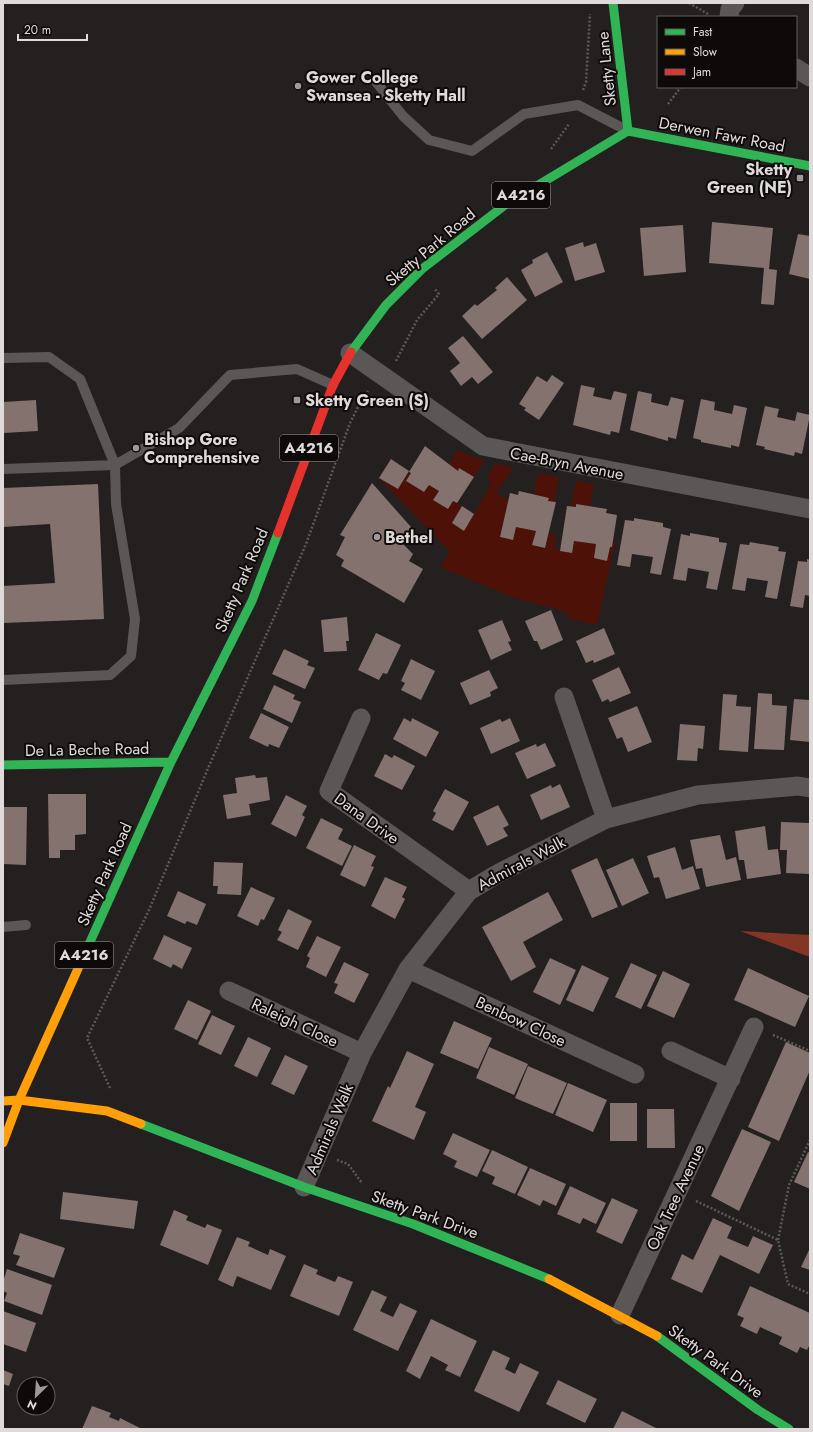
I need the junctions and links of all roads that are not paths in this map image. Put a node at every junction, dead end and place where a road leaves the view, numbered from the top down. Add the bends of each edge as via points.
1 (613, 3) edge
2 (735, 3) edge
3 (729, 16) edge
4 (797, 69) edge
5 (810, 77) edge
6 (376, 82) dead end
7 (628, 131) junction
8 (810, 166) edge
9 (350, 353) junction
10 (3, 358) edge
11 (333, 385) junction
12 (115, 466) junction
13 (3, 469) edge
14 (810, 509) edge
15 (3, 680) edge
16 (564, 697) dead end
17 (361, 718) dead end
18 (171, 762) junction
19 (3, 765) edge
20 (810, 788) edge
21 (606, 819) junction
22 (469, 891) junction
23 (26, 925) dead end
24 (3, 927) edge
25 (408, 969) junction
26 (229, 991) dead end
27 (754, 1027) road end
28 (671, 1051) dead end
29 (362, 1054) junction
30 (635, 1074) dead end
31 (730, 1079) junction
32 (19, 1100) junction
33 (3, 1101) edge
34 (3, 1143) edge
35 (304, 1187) junction
36 (620, 1315) junction
37 (789, 1429) edge

1 - 7 main road, Sketty Lane
2 - 3 street via 730,9
4 - 5 street
6 - 7 lane via 403,116 429,140 472,151 524,114 578,105
7 - 8 main road, Derwen Fawr Road
7 - 9 main road, Sketty Park Road / A4216 via 505,205 428,265 386,305
9 - 11 main road, Sketty Park Road / A4216
9 - 14 street, Cae-Bryn Avenue via 483,446
10 - 12 lane via 49,357 80,379
11 - 12 lane via 297,369 230,375 179,428
11 - 18 main road, Sketty Park Road / A4216 via 252,601
12 - 13 lane
12 - 15 lane via 116,504 135,619 131,656 110,675
16 - 21 street
17 - 22 street, Dana Drive via 329,791
18 - 19 main road, De La Beche Road
18 - 32 main road, Sketty Park Road / A4216
20 - 21 street, Admirals Walk via 798,786 698,795
21 - 22 street, Admirals Walk via 498,873
22 - 25 street, Admirals Walk
23 - 24 lane
25 - 29 street, Admirals Walk
25 - 30 street, Benbow Close
26 - 29 street, Raleigh Close
27 - 31 street, Oak Tree Avenue
28 - 31 street
29 - 35 street, Admirals Walk
31 - 36 street, Oak Tree Avenue
32 - 33 main road, Sketty Park Drive
32 - 34 main road, Sketty Park Road
32 - 35 main road, Sketty Park Drive via 107,1111
35 - 36 main road, Sketty Park Drive via 413,1224 535,1272
36 - 37 main road, Sketty Park Drive via 667,1343 758,1410

